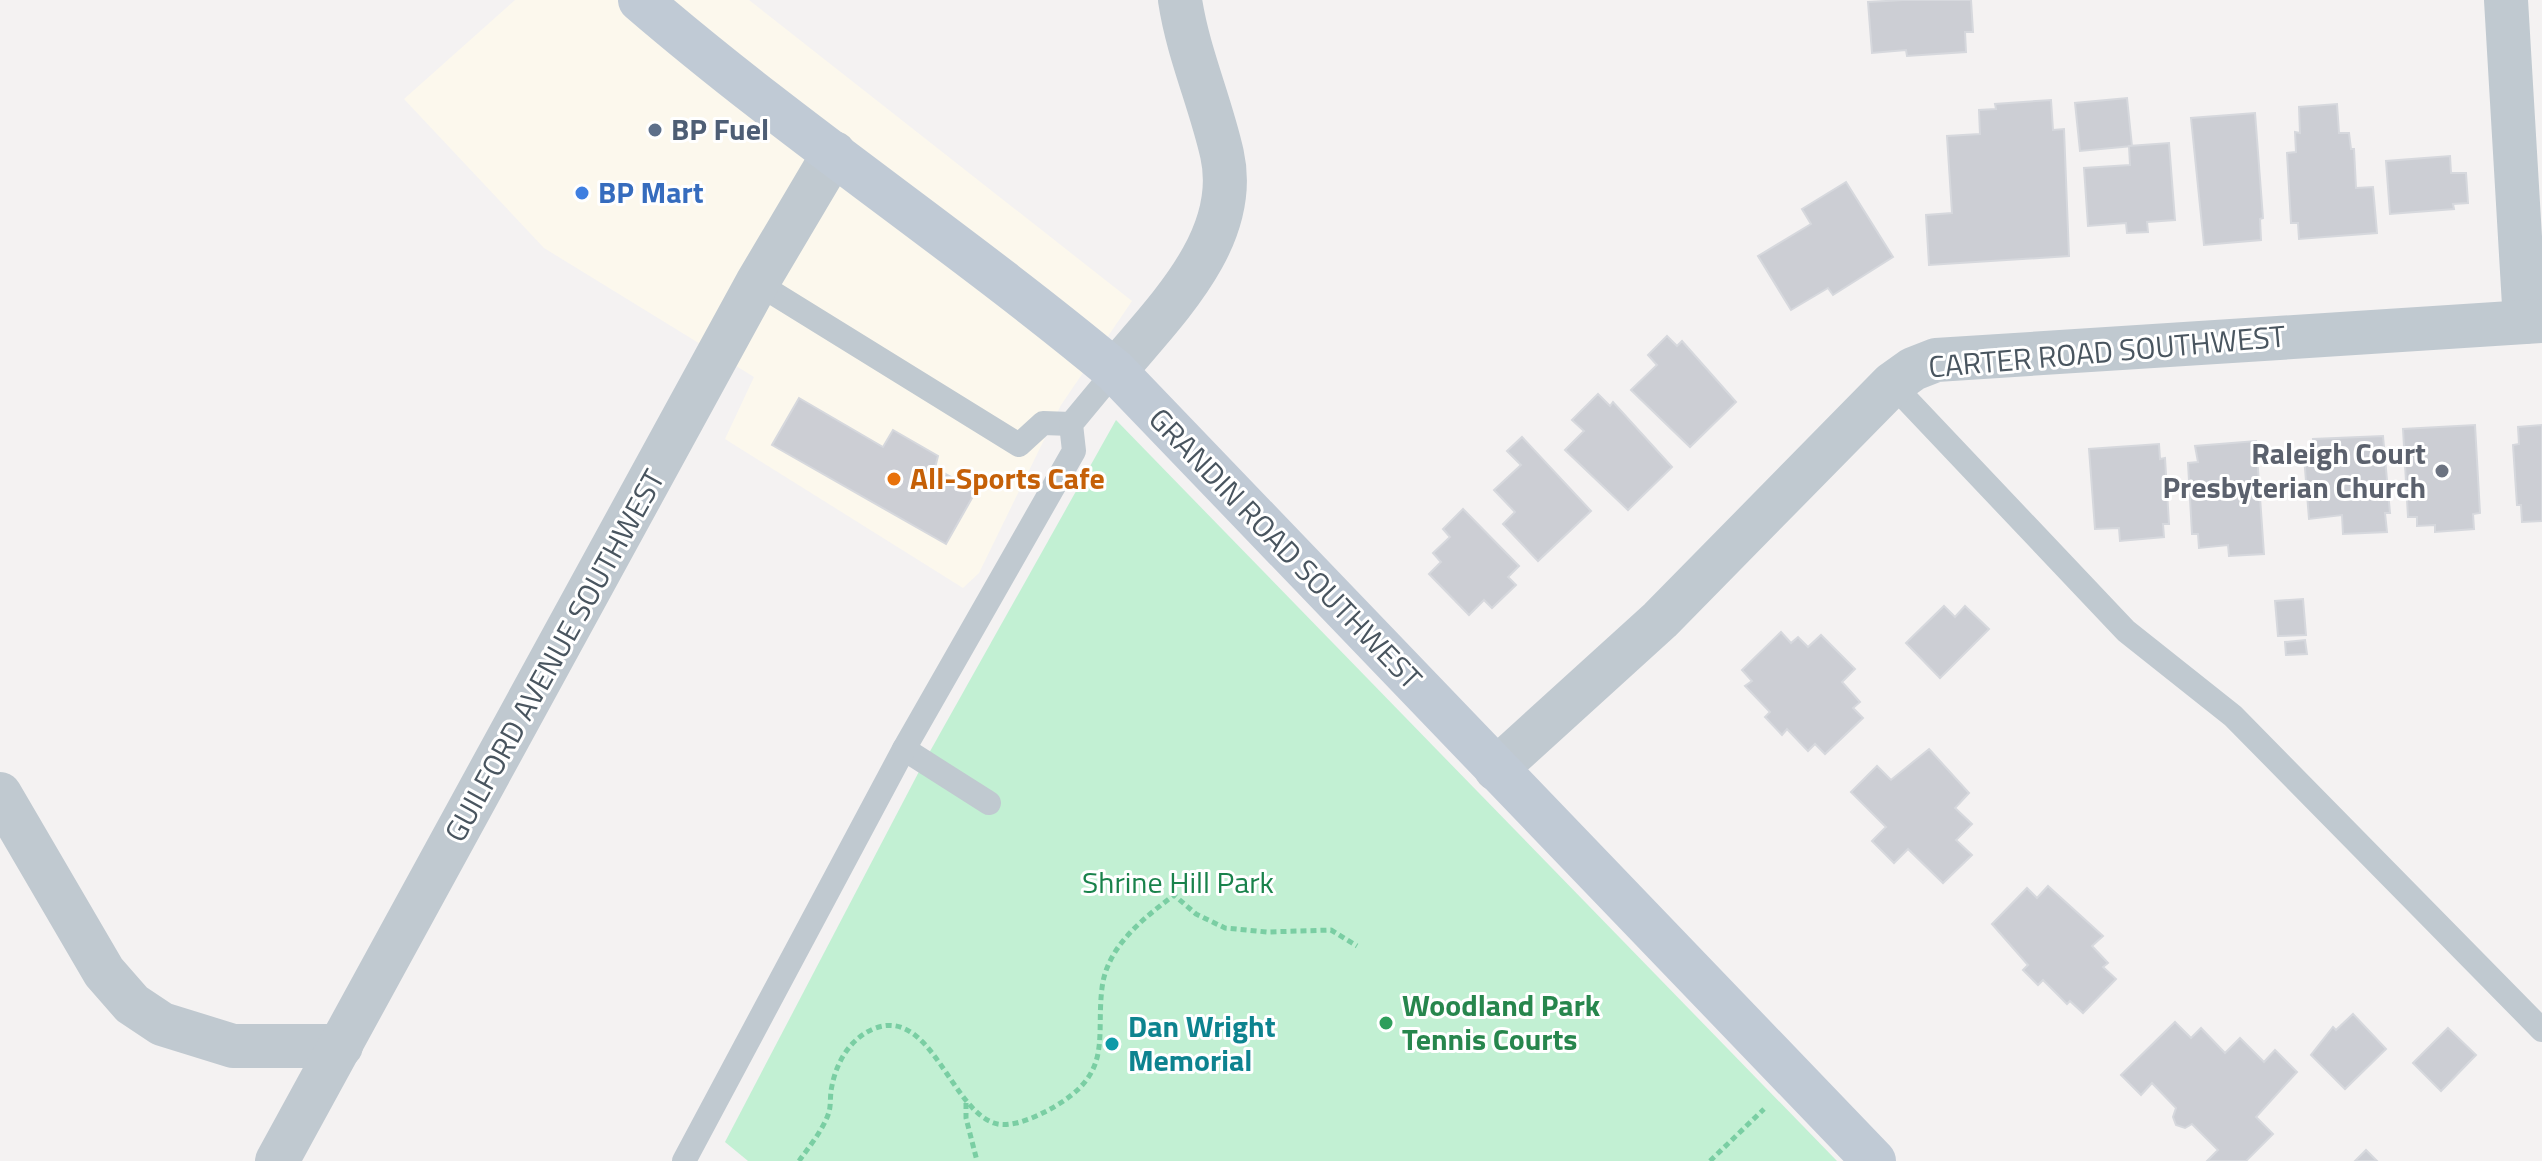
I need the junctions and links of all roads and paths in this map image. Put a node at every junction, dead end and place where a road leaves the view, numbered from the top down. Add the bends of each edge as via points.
1 (640, 0) edge
2 (1180, 0) edge
3 (2506, 0) edge
4 (834, 153) junction
5 (757, 283) junction
6 (2534, 321) edge
7 (1115, 371) junction
8 (1892, 384) junction
9 (1071, 424) junction
10 (904, 749) junction
11 (1496, 769) junction
12 (0, 794) edge
13 (989, 803) dead end
14 (1357, 946) dead end
15 (2542, 1030) edge
16 (341, 1046) junction
17 (1794, 1080) junction
18 (966, 1102) junction
19 (277, 1161) edge
20 (684, 1161) edge
21 (799, 1161) edge
22 (977, 1161) edge
23 (1710, 1161) edge
24 (1874, 1161) edge

1 - 4 street, GRANDIN ROAD SOUTHWEST via 709,60
2 - 7 street via 1185,38 1222,156 1223,194 1213,236 1185,287
3 - 6 street
4 - 5 street, GUILFORD AVENUE SOUTHWEST
4 - 7 street, GRANDIN ROAD SOUTHWEST
5 - 9 lane via 1019,445 1043,423
5 - 16 street, GUILFORD AVENUE SOUTHWEST
6 - 8 street, CARTER ROAD SOUTHWEST via 1936,360
7 - 9 lane
7 - 11 street, GRANDIN ROAD SOUTHWEST
8 - 11 street, CARTER ROAD SOUTHWEST via 1660,620
8 - 15 lane via 2126,631 2233,716
9 - 10 lane via 1074,451
10 - 13 lane
10 - 20 lane
11 - 17 street, GRANDIN ROAD SOUTHWEST
12 - 16 street via 104,972 132,1004 162,1024 233,1046
14 - 18 path via 1331,930 1225,928 1196,914 1174,895 1135,925 1116,952 1102,988 1102,1036 1089,1078 1063,1102 1018,1123 995,1123
16 - 19 street, GUILFORD AVENUE SOUTHWEST
17 - 23 path
17 - 24 street, GRANDIN ROAD SOUTHWEST
18 - 21 path via 910,1030 874,1029 848,1047 838,1064 829,1114
18 - 22 path

